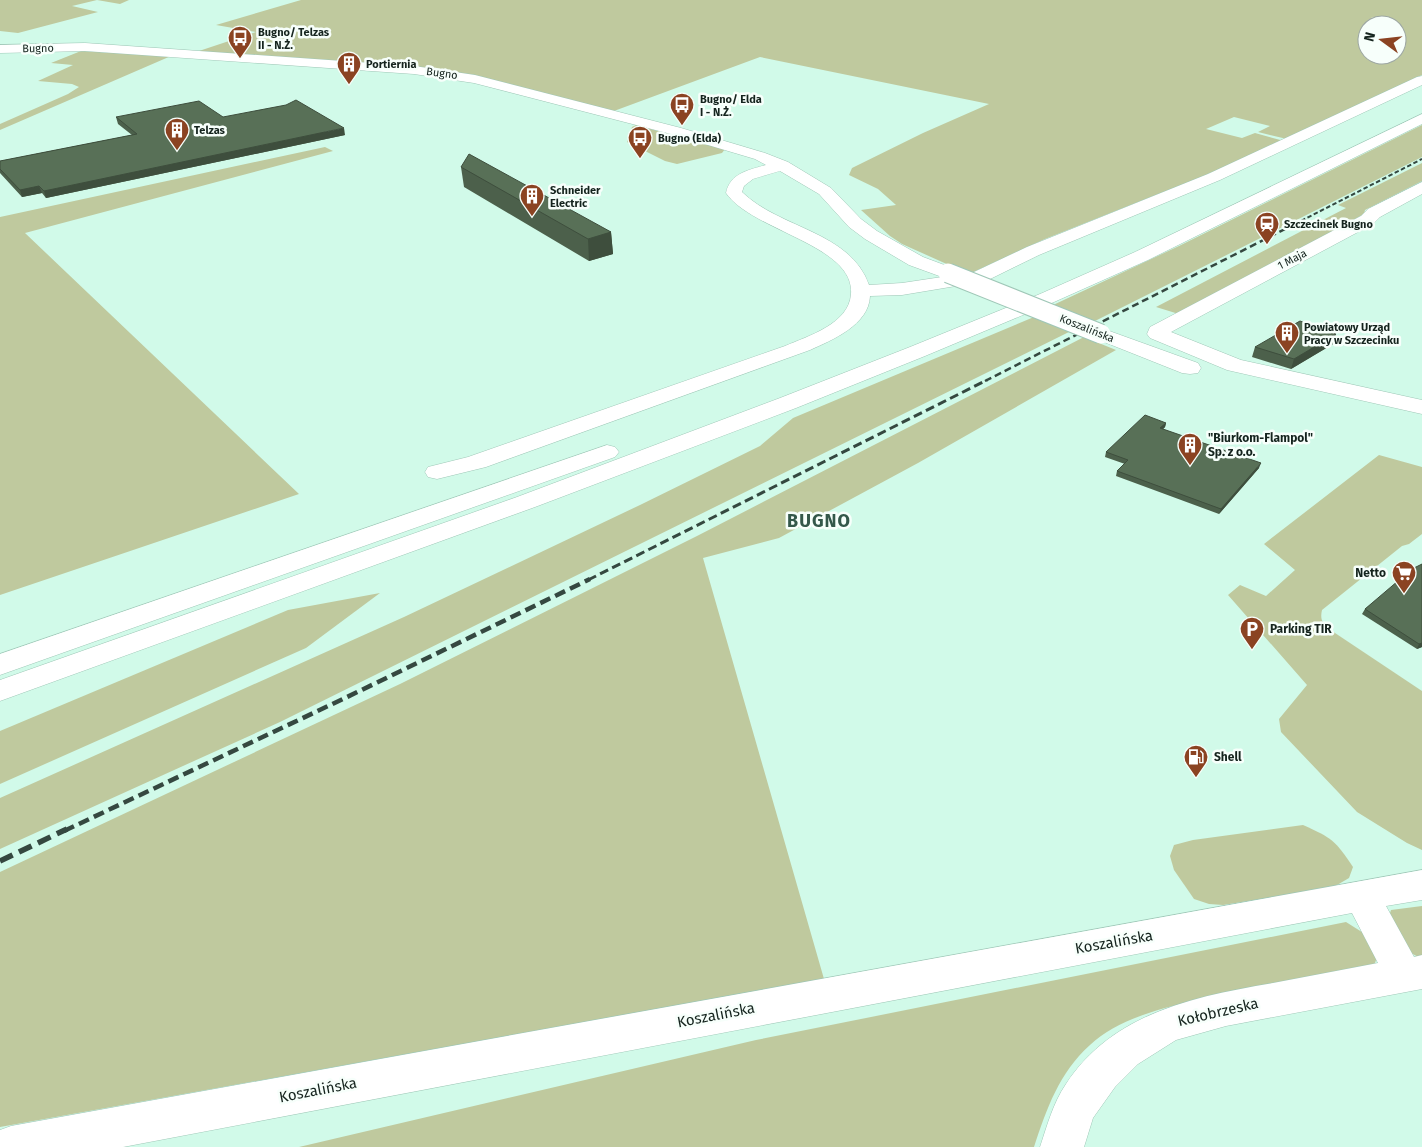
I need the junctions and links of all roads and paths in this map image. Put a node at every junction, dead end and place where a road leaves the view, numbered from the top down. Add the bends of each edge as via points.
1 (43, 48) junction
2 (0, 49) edge
3 (7, 61) dead end
4 (1422, 80) edge
5 (1422, 104) edge
6 (1422, 118) edge
7 (782, 165) junction
8 (1422, 187) edge
9 (862, 291) junction
10 (1422, 408) edge
11 (1422, 423) edge
12 (437, 472) dead end
13 (0, 665) edge
14 (0, 691) edge
15 (1422, 885) edge
16 (1362, 896) junction
17 (1413, 974) edge
18 (11, 1147) edge
19 (1062, 1147) edge

1 - 2 main road, Bugno
1 - 3 main road
1 - 7 main road, Bugno via 195,53 456,75 676,131 744,150
4 - 9 main road via 1214,177 1033,251 979,277 902,289
5 - 13 main road via 1112,251 962,316 796,382
6 - 14 main road via 1060,292 871,371 738,424
7 - 9 main road via 747,176 736,184 734,193 752,210 843,257 858,276
7 - 11 main road, Koszalińska, bridge via 825,191 871,236 948,274 1172,362 1305,400
8 - 10 main road, 1 Maja via 1367,220 1157,331 1161,336 1235,365
9 - 12 main road via 862,299 855,312 842,325 792,350 477,462
15 - 16 main road, Koszalińska
16 - 17 main road, Kołobrzeska
16 - 18 main road, Koszalińska
17 - 19 main road, Kołobrzeska via 1202,1013 1160,1027 1116,1056 1094,1080 1074,1111

